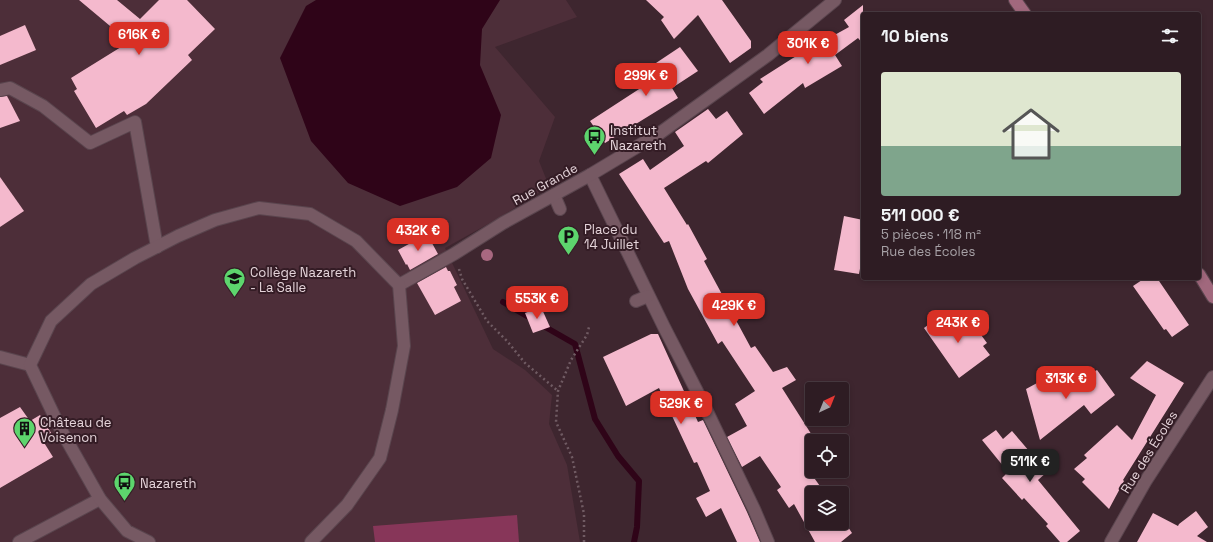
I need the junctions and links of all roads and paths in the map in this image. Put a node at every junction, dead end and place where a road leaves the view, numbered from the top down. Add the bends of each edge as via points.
1 (835, 0) edge
2 (1014, 0) edge
3 (1023, 12) edge
4 (0, 90) edge
5 (590, 175) junction
6 (554, 195) junction
7 (560, 209) dead end
8 (157, 247) junction
9 (454, 254) junction
10 (1201, 277) edge
11 (399, 285) junction
12 (648, 296) junction
13 (1213, 297) edge
14 (636, 301) dead end
15 (590, 327) dead end
16 (0, 357) edge
17 (30, 365) junction
18 (1213, 377) edge
19 (558, 391) junction
20 (100, 499) junction
21 (18, 542) edge
22 (149, 542) edge
23 (311, 542) edge
24 (584, 542) edge
25 (768, 542) edge
26 (1111, 542) edge

1 - 5 street, Rue Grande via 768,55 666,128
2 - 3 main road
4 - 8 street via 10,88 44,106 90,143 135,122
5 - 6 street, Rue Grande
5 - 12 street
6 - 7 street
6 - 9 street, Rue Grande
8 - 11 street via 215,220 258,208 310,214 356,241
8 - 17 street via 91,284 51,321
9 - 11 street, Rue Grande
9 - 19 path via 462,279 487,321 525,363
10 - 13 main road
11 - 23 street via 404,346 380,458 347,504
12 - 14 street
12 - 25 street via 703,403
15 - 19 path via 571,360
16 - 17 street
17 - 20 street via 61,430
18 - 26 street, Rue des Écoles via 1145,482
19 - 24 path via 556,422 572,457 584,514
20 - 21 street
20 - 22 street via 127,531

